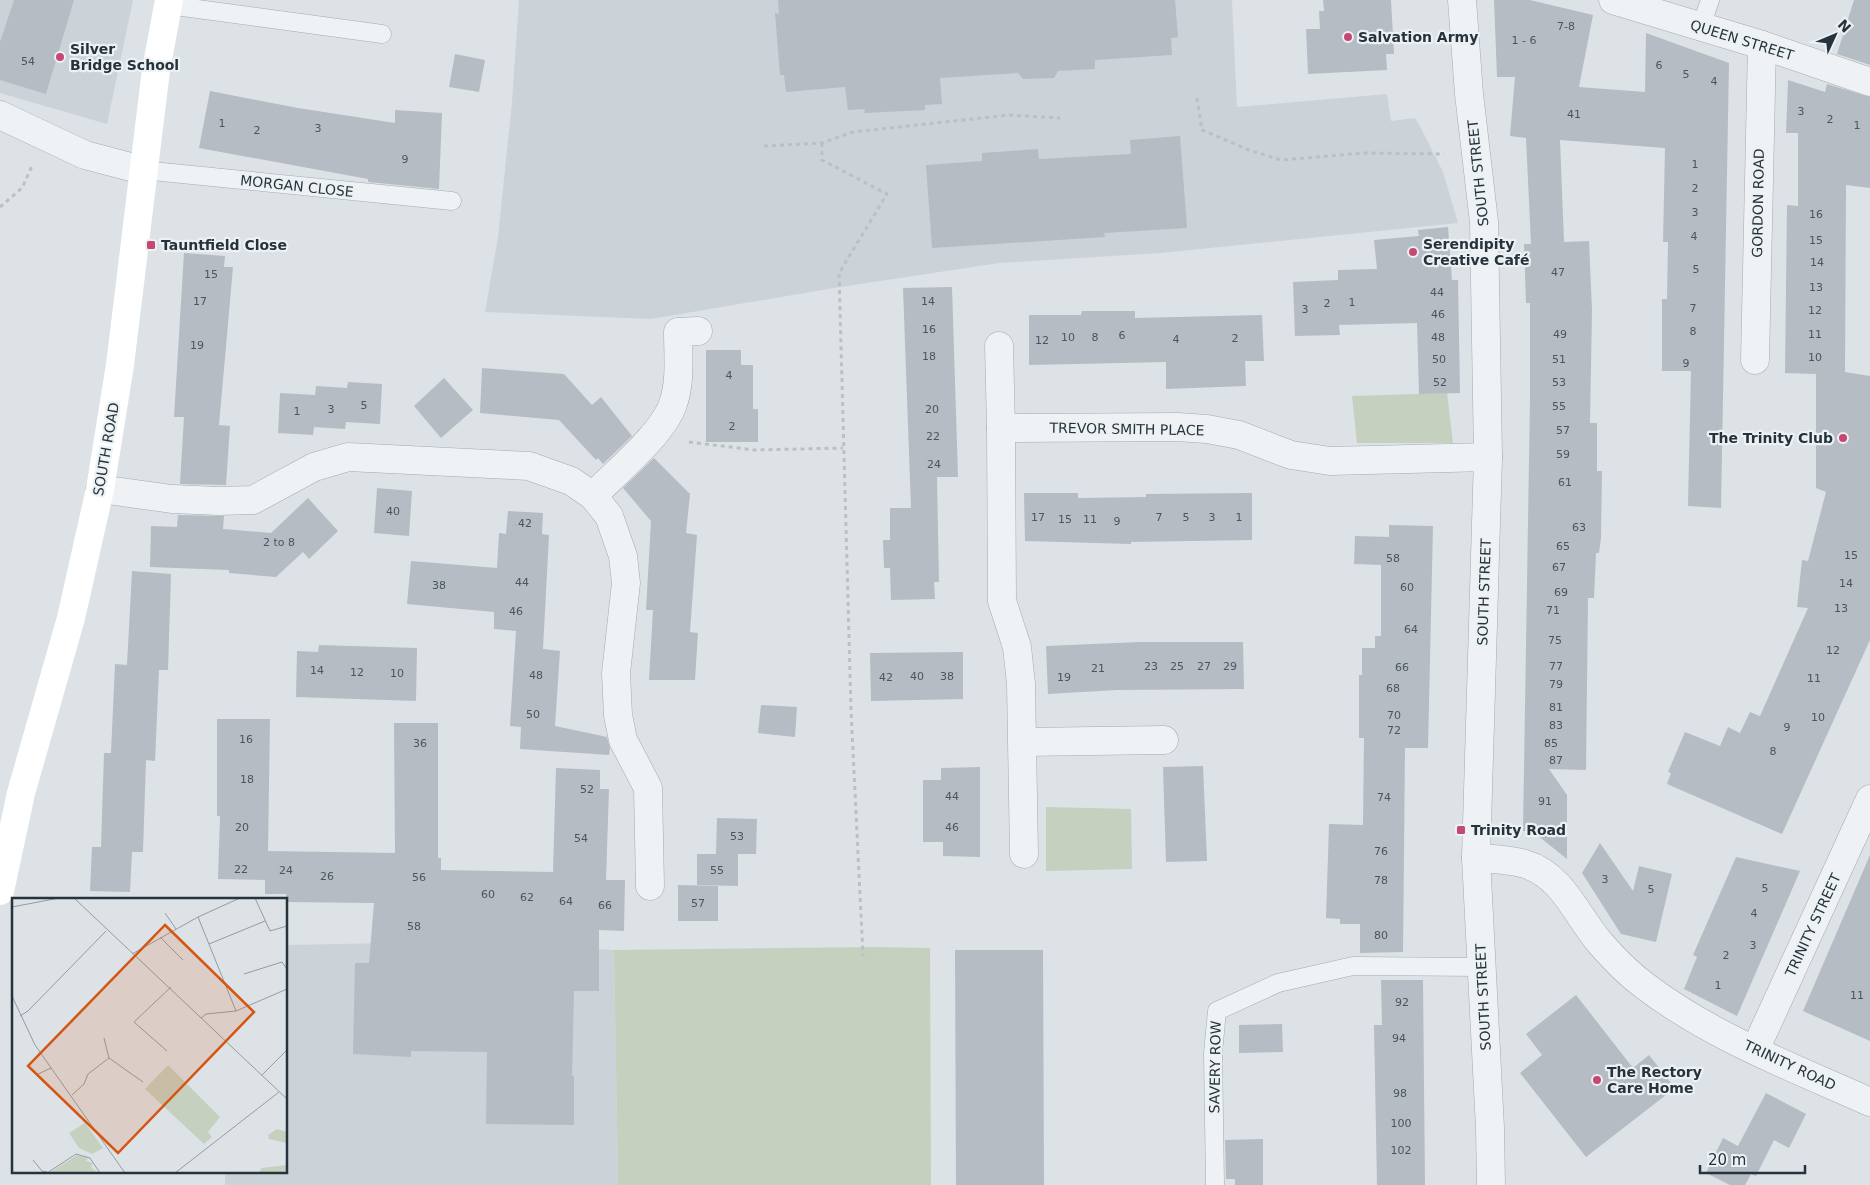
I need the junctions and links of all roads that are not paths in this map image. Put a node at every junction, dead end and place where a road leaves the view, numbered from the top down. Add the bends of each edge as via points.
1 (1462, 0) edge
2 (1614, 0) edge
3 (1710, 0) edge
4 (169, 3) edge
5 (1701, 27) junction
6 (382, 34) dead end
7 (1762, 45) junction
8 (1870, 82) edge
9 (0, 115) edge
10 (142, 170) junction
11 (452, 201) dead end
12 (698, 331) dead end
13 (999, 346) dead end
14 (1755, 360) dead end
15 (1001, 428) junction
16 (1488, 457) junction
17 (100, 488) junction
18 (593, 496) junction
19 (1164, 740) dead end
20 (1024, 742) junction
21 (1870, 799) edge
22 (1024, 854) dead end
23 (1476, 858) junction
24 (650, 886) dead end
25 (0, 891) edge
26 (1481, 967) junction
27 (1755, 1050) junction
28 (1870, 1102) edge
29 (1215, 1185) edge
30 (1491, 1185) edge

1 - 16 street, SOUTH STREET via 1484,222
2 - 5 street, QUEEN STREET
3 - 5 lane
4 - 6 lane
4 - 10 main road, SOUTH ROAD
5 - 7 street, QUEEN STREET
7 - 8 street, QUEEN STREET
7 - 14 street, GORDON ROAD
9 - 10 street via 85,155
10 - 11 lane, MORGAN CLOSE
10 - 17 main road, SOUTH ROAD via 120,365
12 - 18 street via 678,332 678,380 674,404 663,425
13 - 15 street
15 - 16 street, TREVOR SMITH PLACE via 1207,429 1238,435 1291,455 1330,461
15 - 20 street via 1002,601 1017,648
16 - 23 street, SOUTH STREET
17 - 18 street via 172,499 254,500 314,467 348,457 529,466 571,482
17 - 25 main road, SOUTH ROAD via 71,618 21,793
18 - 24 street via 609,516 623,556 626,583 616,673 618,715 623,740 648,788
19 - 20 street
20 - 22 street
21 - 27 street, TRINITY STREET
23 - 26 street, SOUTH STREET
23 - 27 street, TRINITY ROAD via 1510,860 1542,871 1570,898 1601,944 1644,986 1687,1014
26 - 29 lane, SAVERY ROW via 1353,966 1278,983 1217,1011 1213,1053
26 - 30 street, SOUTH STREET
27 - 28 street, TRINITY ROAD

